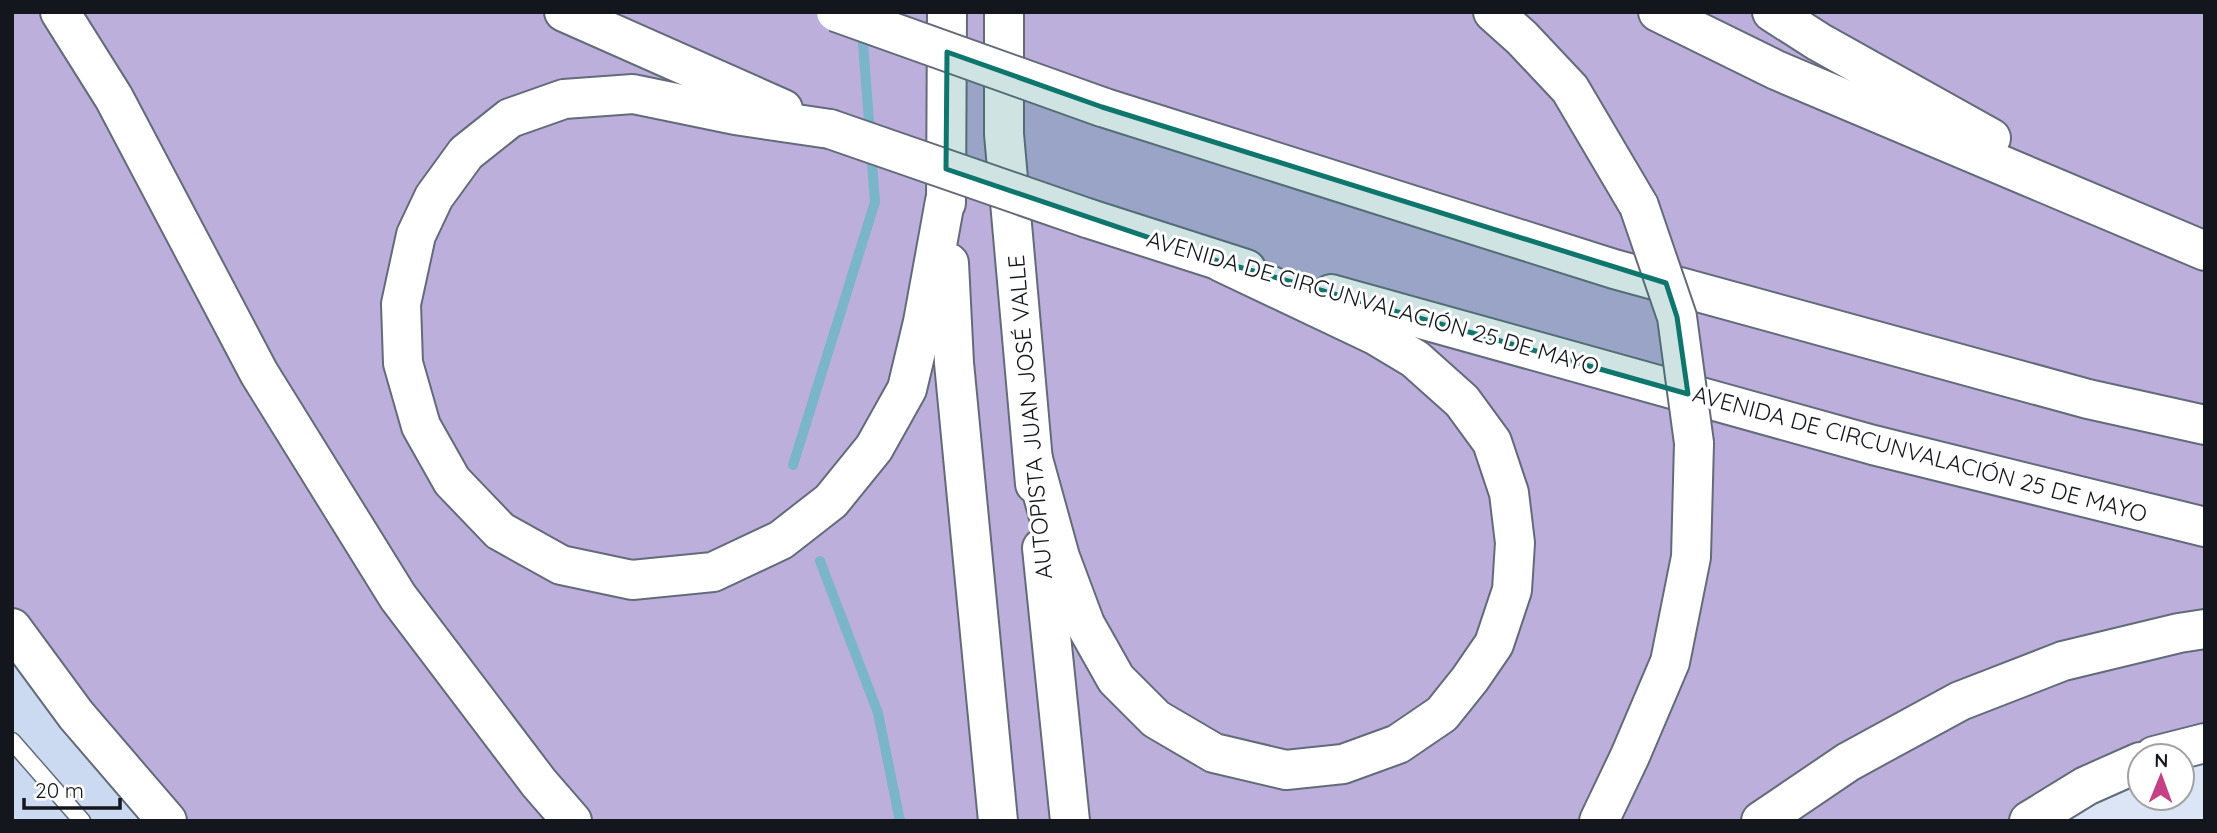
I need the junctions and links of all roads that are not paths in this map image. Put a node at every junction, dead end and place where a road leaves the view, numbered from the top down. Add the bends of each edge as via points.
1 (60, 12) edge
2 (564, 12) edge
3 (836, 12) edge
4 (947, 12) edge
5 (1004, 12) edge
6 (1493, 12) edge
7 (1658, 12) edge
8 (1772, 12) edge
9 (830, 129) junction
10 (945, 201) junction
11 (2161, 233) junction
12 (2205, 251) edge
13 (1221, 262) junction
14 (2205, 425) edge
15 (1033, 459) junction
16 (2205, 527) edge
17 (12, 628) edge
18 (2205, 629) edge
19 (12, 741) edge
20 (2126, 768) edge
21 (75, 817) edge
22 (166, 821) edge
23 (572, 821) edge
24 (998, 821) edge
25 (1070, 821) edge
26 (1599, 821) edge
27 (1761, 821) edge
28 (2029, 821) edge

1 - 23 main road via 114,98 259,373 398,597
2 - 9 main road, AVENIDA DE CIRCUNVALACIÓN 25 DE MAYO
3 - 14 main road, bridge via 1102,107 1614,269 2088,398
4 - 10 main road
5 - 15 main road, AUTOPISTA JUAN JOSÉ VALLE via 1004,134
6 - 26 main road, bridge via 1570,89 1639,206 1677,317 1694,443 1691,557 1670,663
7 - 11 main road via 1776,70
8 - 11 main road
9 - 10 main road via 633,94 564,99 510,118 466,153 434,197 416,235 401,304 403,363 421,426 452,481 500,531 561,565 632,580 713,572 781,540 831,501 874,447 907,389
9 - 13 main road, AVENIDA DE CIRCUNVALACIÓN 25 DE MAYO, bridge
10 - 24 main road via 954,363
11 - 12 main road
13 - 15 main road via 1375,335 1415,359 1462,401 1492,442 1508,494 1515,543 1512,590 1494,644 1442,714 1398,744 1343,764 1286,770 1214,753 1156,719 1115,678 1085,624 1060,558
13 - 16 main road, AVENIDA DE CIRCUNVALACIÓN 25 DE MAYO via 1873,445
15 - 25 main road, AUTOPISTA JUAN JOSÉ VALLE
17 - 22 main road via 76,715
18 - 27 main road via 2063,661 1960,701 1848,762
19 - 21 lane
20 - 28 main road via 2086,786

